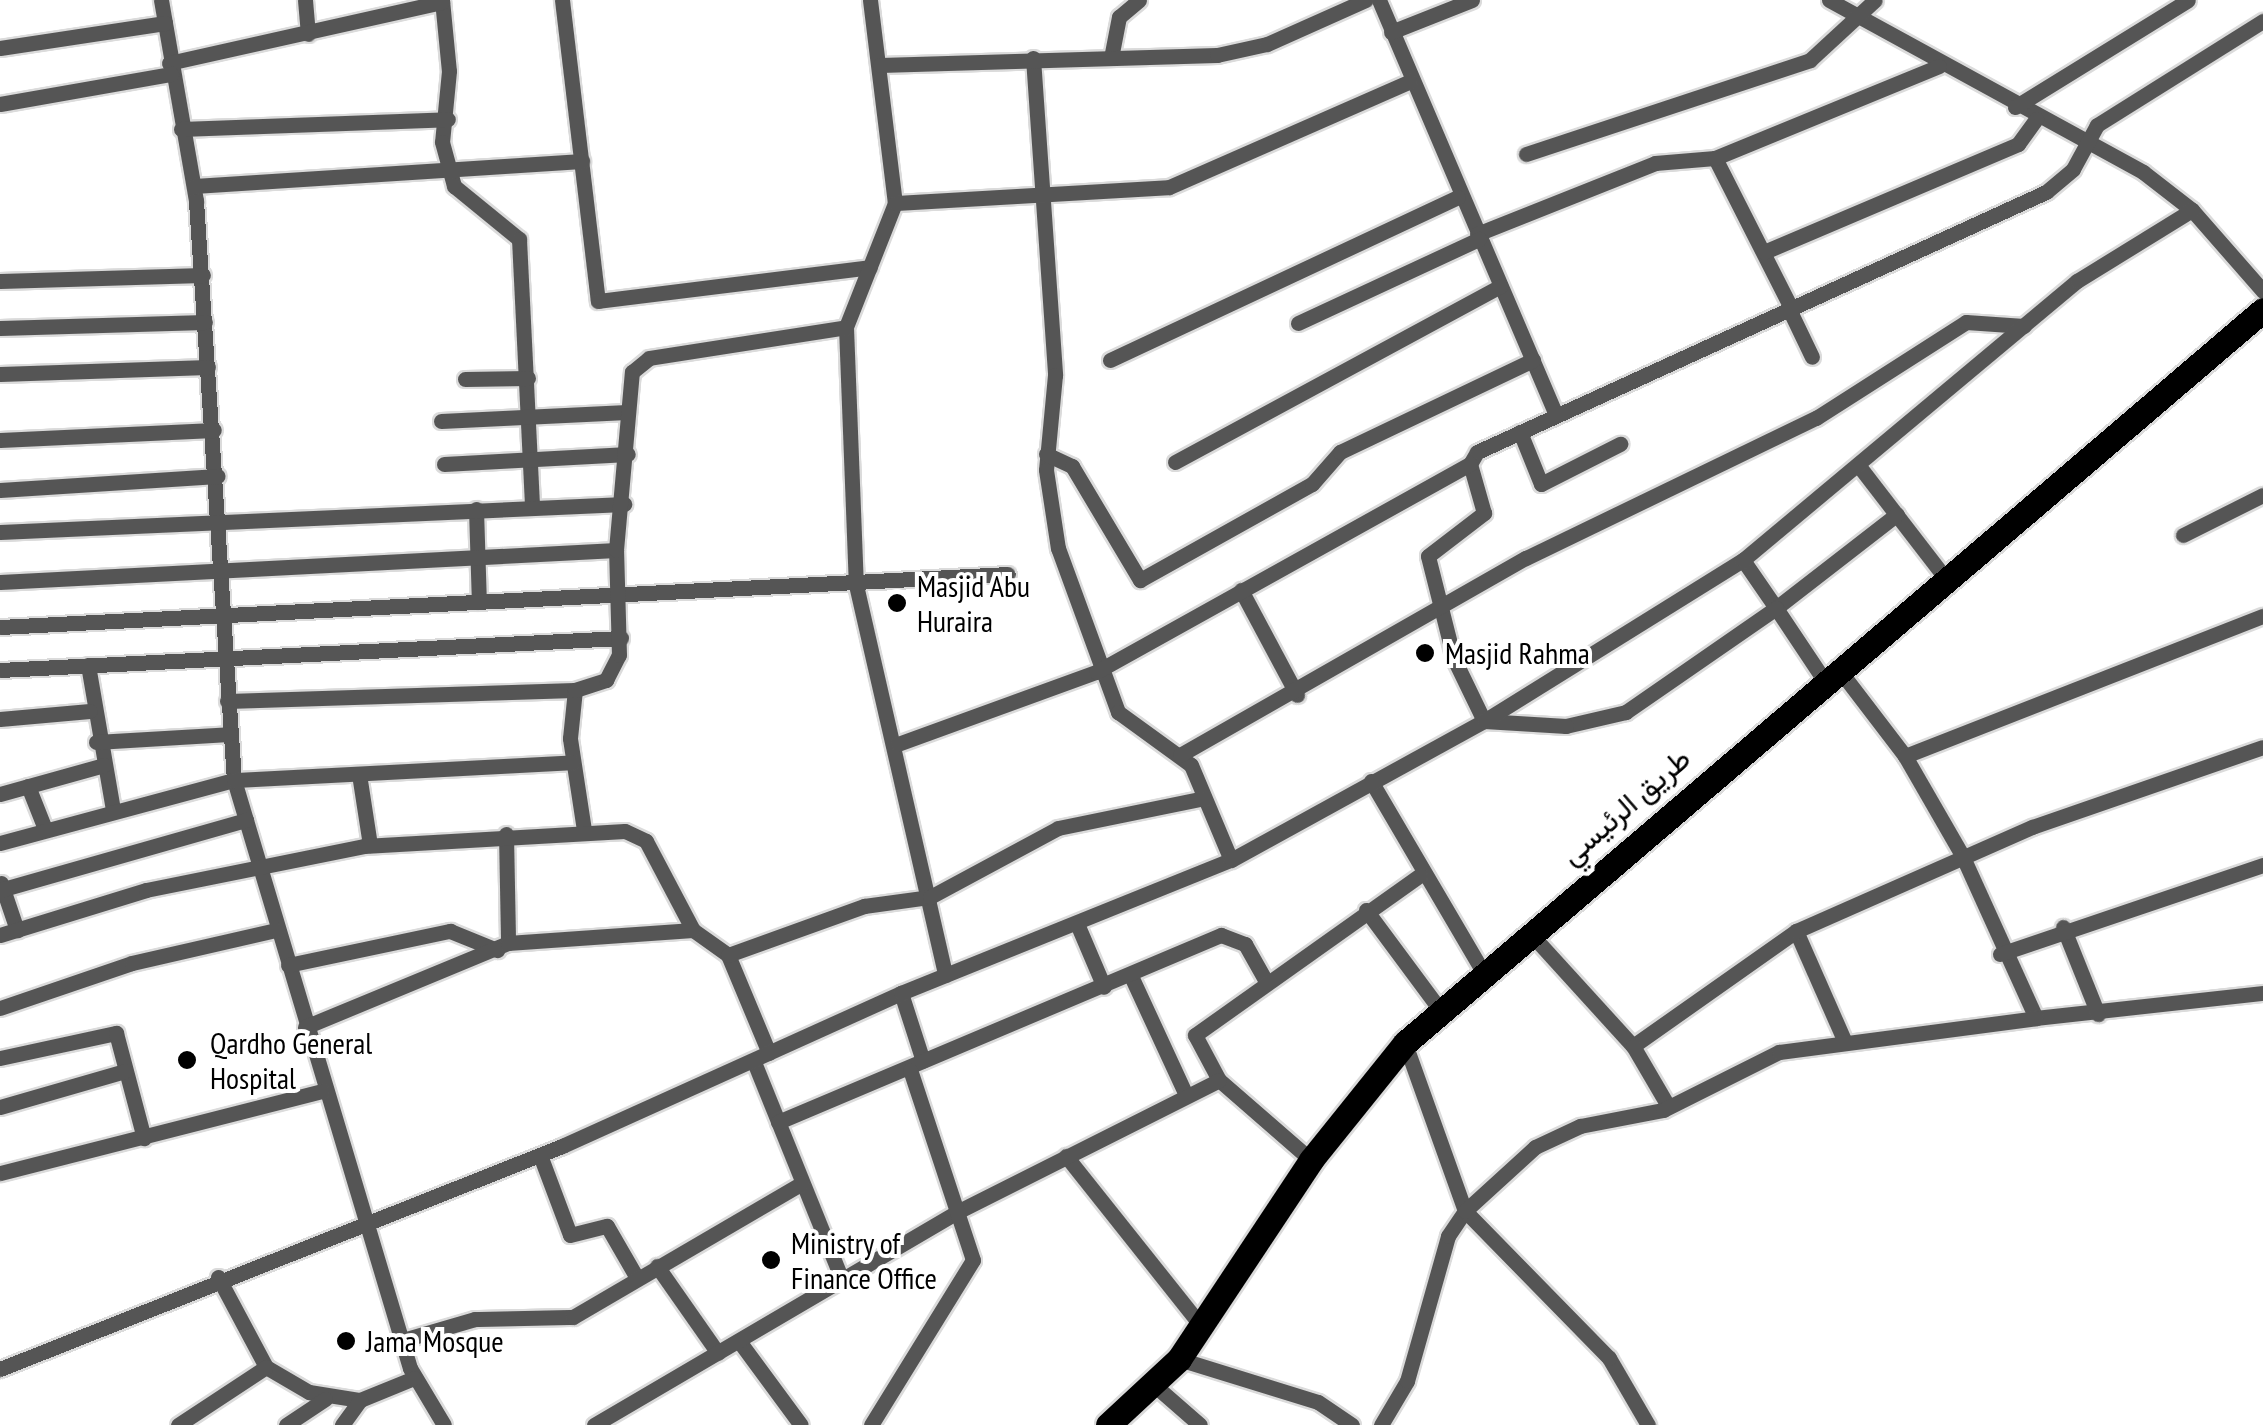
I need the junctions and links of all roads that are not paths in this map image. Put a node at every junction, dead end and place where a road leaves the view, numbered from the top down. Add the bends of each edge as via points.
1 (161, 0) edge
2 (305, 0) edge
3 (562, 0) edge
4 (870, 0) edge
5 (1138, 0) edge
6 (1366, 0) edge
7 (1379, 0) edge
8 (1472, 0) edge
9 (1829, 0) edge
10 (1875, 0) edge
11 (2188, 0) edge
12 (442, 1) edge
13 (1857, 15) junction
14 (2263, 22) edge
15 (165, 23) junction
16 (1391, 32) junction
17 (308, 34) junction
18 (0, 48) edge
19 (1032, 58) junction
20 (1111, 58) junction
21 (880, 65) junction
22 (1940, 66) junction
23 (170, 69) junction
24 (1410, 80) junction
25 (0, 104) edge
26 (2015, 107) junction
27 (448, 119) junction
28 (2036, 119) junction
29 (180, 129) junction
30 (2082, 144) junction
31 (1526, 154) dead end
32 (1715, 158) junction
33 (582, 161) junction
34 (447, 164) junction
35 (194, 186) junction
36 (1042, 195) junction
37 (1458, 197) junction
38 (895, 203) junction
39 (2192, 210) junction
40 (1478, 237) junction
41 (1764, 252) junction
42 (870, 267) junction
43 (203, 275) junction
44 (0, 281) edge
45 (1500, 286) junction
46 (2263, 291) edge
47 (1790, 308) junction
48 (2263, 310) edge
49 (205, 322) junction
50 (1298, 323) dead end
51 (2024, 326) junction
52 (0, 328) edge
53 (846, 328) junction
54 (1812, 357) dead end
55 (1110, 360) dead end
56 (1533, 360) junction
57 (208, 367) junction
58 (0, 374) edge
59 (528, 378) junction
60 (465, 379) dead end
61 (627, 412) junction
62 (1555, 412) junction
63 (528, 419) junction
64 (441, 421) dead end
65 (214, 430) junction
66 (1520, 432) junction
67 (0, 440) edge
68 (1620, 444) dead end
69 (628, 454) junction
70 (1046, 454) junction
71 (530, 460) junction
72 (1175, 462) dead end
73 (444, 464) dead end
74 (1470, 464) junction
75 (1859, 466) junction
76 (218, 476) junction
77 (0, 490) edge
78 (2263, 495) edge
79 (624, 504) junction
80 (532, 506) junction
81 (476, 509) junction
82 (1896, 514) junction
83 (220, 523) junction
84 (0, 532) edge
85 (2183, 535) dead end
86 (616, 550) junction
87 (476, 554) junction
88 (1743, 560) junction
89 (222, 571) junction
90 (1008, 574) dead end
91 (1943, 575) junction
92 (0, 582) edge
93 (856, 585) junction
94 (1240, 590) junction
95 (618, 592) junction
96 (479, 602) junction
97 (1776, 608) junction
98 (1440, 611) junction
99 (224, 615) junction
100 (2263, 616) edge
101 (0, 627) edge
102 (622, 638) junction
103 (226, 660) junction
104 (88, 665) junction
105 (0, 670) edge
106 (1096, 672) junction
107 (1831, 673) junction
108 (575, 690) junction
109 (1297, 695) junction
110 (227, 702) junction
111 (90, 711) junction
112 (0, 719) edge
113 (1484, 721) junction
114 (229, 734) junction
115 (96, 742) junction
116 (898, 744) junction
117 (2263, 747) edge
118 (1180, 754) junction
119 (1905, 756) junction
120 (574, 762) junction
121 (104, 764) junction
122 (360, 774) junction
123 (234, 780) junction
124 (1372, 781) junction
125 (28, 786) junction
126 (0, 794) edge
127 (1204, 798) junction
128 (113, 809) junction
129 (246, 820) junction
130 (46, 829) junction
131 (584, 830) junction
132 (506, 834) junction
133 (0, 843) edge
134 (370, 846) junction
135 (1962, 855) junction
136 (1231, 860) junction
137 (2263, 864) edge
138 (256, 868) junction
139 (1420, 875) junction
140 (1, 886) edge
141 (930, 897) junction
142 (1366, 910) junction
143 (1078, 926) junction
144 (2063, 927) junction
145 (17, 930) junction
146 (276, 930) junction
147 (694, 930) junction
148 (1796, 931) junction
149 (1530, 933) junction
150 (0, 935) edge
151 (502, 946) junction
152 (2000, 954) junction
153 (728, 955) junction
154 (288, 965) junction
155 (945, 975) junction
156 (1484, 975) junction
157 (1131, 976) junction
158 (1266, 984) junction
159 (1104, 987) junction
160 (901, 992) junction
161 (2263, 993) edge
162 (0, 1008) edge
163 (1441, 1012) junction
164 (2098, 1014) junction
165 (2036, 1018) junction
166 (306, 1027) junction
167 (1844, 1040) junction
168 (1405, 1043) junction
169 (1633, 1046) junction
170 (770, 1053) junction
171 (0, 1058) edge
172 (754, 1062) junction
173 (916, 1066) junction
174 (125, 1070) junction
175 (1219, 1080) junction
176 (322, 1091) junction
177 (1185, 1092) junction
178 (1668, 1106) junction
179 (0, 1107) edge
180 (778, 1122) junction
181 (144, 1138) junction
182 (540, 1155) junction
183 (1066, 1156) junction
184 (1311, 1160) junction
185 (0, 1173) edge
186 (802, 1184) junction
187 (1465, 1211) junction
188 (959, 1212) junction
189 (366, 1222) junction
190 (656, 1266) junction
191 (218, 1277) junction
192 (841, 1277) junction
193 (637, 1278) junction
194 (1204, 1328) junction
195 (402, 1340) junction
196 (739, 1341) junction
197 (718, 1353) junction
198 (1179, 1359) junction
199 (266, 1367) junction
200 (0, 1369) edge
201 (414, 1378) junction
202 (1153, 1384) junction
203 (325, 1398) junction
204 (360, 1400) junction
205 (178, 1425) edge
206 (286, 1425) edge
207 (342, 1425) edge
208 (444, 1425) edge
209 (594, 1425) edge
210 (801, 1425) edge
211 (871, 1425) edge
212 (1108, 1425) edge
213 (1200, 1425) edge
214 (1352, 1425) edge
215 (1381, 1425) edge
216 (1648, 1425) edge

1 - 15 street
2 - 17 street
3 - 33 street
4 - 21 street
5 - 20 street via 1119,17
6 - 20 street via 1266,44
7 - 16 street
8 - 16 street
9 - 13 street
10 - 13 street
11 - 26 street
12 - 17 street
12 - 27 street
13 - 22 street
13 - 31 street via 1810,60
14 - 30 street via 2137,98
15 - 18 street
15 - 23 street
16 - 24 street
17 - 23 street
19 - 20 street
19 - 21 street
19 - 36 street
21 - 38 street
22 - 26 street
22 - 32 street
23 - 25 street
23 - 29 street
24 - 36 street via 1169,187
24 - 37 street
26 - 28 street
27 - 29 street
27 - 34 street
28 - 30 street
28 - 41 street via 2018,144
29 - 35 street
30 - 39 street via 2143,172
30 - 47 street via 2072,169 2046,192
32 - 40 street via 1655,163
32 - 41 street
33 - 34 street
33 - 42 street via 598,301
34 - 35 street
34 - 59 street via 462,197 519,239
35 - 43 street
36 - 38 street
36 - 70 street via 1055,375
37 - 40 street
37 - 55 street
38 - 42 street
39 - 46 street
39 - 51 street
40 - 45 street
40 - 50 street
41 - 47 street
42 - 53 street
43 - 44 street
43 - 49 street
45 - 56 street
45 - 72 street
47 - 54 street
47 - 62 street
48 - 91 main road, طريق الرئيسي
49 - 52 street
49 - 57 street
51 - 75 street
51 - 98 street via 1966,322 1816,418 1526,558
53 - 61 street via 650,358 632,372
53 - 93 street
56 - 62 street
56 - 70 street via 1340,452 1312,484 1140,580 1072,466
57 - 58 street
57 - 65 street
59 - 60 street
59 - 63 street
61 - 63 street
61 - 69 street
62 - 66 street
63 - 64 street
63 - 71 street
65 - 67 street
65 - 76 street
66 - 68 street via 1541,484
66 - 74 street
69 - 71 street
69 - 79 street
70 - 106 street via 1058,548
71 - 73 street
71 - 80 street
74 - 94 street
74 - 98 street via 1484,512 1428,556
75 - 82 street
75 - 88 street
76 - 77 street
76 - 83 street
78 - 85 street
79 - 80 street
79 - 86 street
80 - 81 street
81 - 83 street
81 - 87 street
82 - 91 street
82 - 97 street
83 - 84 street
83 - 89 street
86 - 87 street
86 - 95 street
87 - 89 street
87 - 96 street
88 - 97 street
88 - 113 street
89 - 92 street
89 - 99 street
90 - 93 street via 963,570
91 - 107 main road, طريق الرئيسي
93 - 95 street
93 - 116 street
94 - 106 street
94 - 109 street
95 - 96 street
95 - 102 street
96 - 99 street
97 - 107 street
97 - 113 street via 1626,712 1566,726
98 - 109 street
98 - 113 street
99 - 101 street
99 - 103 street
100 - 119 street
102 - 103 street
102 - 108 street via 606,680
103 - 104 street
103 - 110 street
104 - 105 street
104 - 111 street
106 - 116 street
106 - 118 street via 1118,712
107 - 119 street
107 - 149 main road, طريق الرئيسي
108 - 110 street
108 - 120 street
109 - 118 street
110 - 114 street
111 - 112 street
111 - 115 street
113 - 124 street
114 - 115 street
114 - 123 street
115 - 121 street
116 - 141 street
117 - 135 street
118 - 127 street
119 - 135 street
120 - 122 street
120 - 131 street
121 - 125 street
121 - 128 street
122 - 123 street
122 - 134 street
123 - 128 street
123 - 129 street
124 - 136 street
124 - 139 street
125 - 126 street
125 - 130 street
127 - 136 street
127 - 141 street via 1058,828
128 - 130 street
129 - 138 street
129 - 140 street
130 - 133 street
131 - 132 street
131 - 147 street via 646,841
132 - 134 street
132 - 151 street
134 - 138 street
135 - 148 street
135 - 152 street
136 - 143 street
137 - 144 street
138 - 145 street
138 - 146 street
139 - 142 street
139 - 156 street
140 - 145 street
141 - 153 street via 864,906
141 - 155 street
142 - 158 street
142 - 163 street
143 - 155 street
143 - 159 street
144 - 152 street
144 - 164 street
145 - 150 street
146 - 154 street
146 - 162 street via 132,963
147 - 151 street
147 - 153 street
148 - 167 street
148 - 169 street
149 - 156 main road, طريق الرئيسي
149 - 169 street
151 - 154 street via 450,932 348,946
151 - 166 street
152 - 165 street
153 - 170 street
154 - 166 street
155 - 160 street
156 - 163 main road, طريق الرئيسي
157 - 158 street via 1222,935 1245,944
157 - 159 street
157 - 177 street
158 - 175 street via 1195,1035
159 - 173 street
160 - 170 street
160 - 173 street
161 - 164 street
163 - 168 main road, طريق الرئيسي
164 - 165 street
165 - 167 street
166 - 176 street
167 - 178 street via 1757,1060
168 - 184 main road, طريق الرئيسي
168 - 187 street
169 - 178 street
170 - 172 street
171 - 174 street via 108,1030
172 - 180 street
172 - 182 street
173 - 180 street
173 - 188 street
174 - 179 street
174 - 181 street
175 - 177 street
175 - 184 street
176 - 181 street
176 - 189 street
177 - 183 street
178 - 187 street via 1535,1147
180 - 186 street
181 - 185 street
182 - 189 street
182 - 193 street via 570,1234 607,1226
183 - 188 street
183 - 194 street
184 - 194 main road, طريق الرئيسي
186 - 190 street
186 - 192 street
187 - 215 street via 1448,1236 1407,1381
187 - 216 street via 1609,1358
188 - 192 street
188 - 211 street via 972,1248 968,1272
189 - 191 street
189 - 195 street
190 - 193 street
190 - 197 street
191 - 199 street
191 - 200 street
192 - 196 street
193 - 195 street via 557,1322 475,1319
194 - 198 main road, طريق الرئيسي
195 - 201 street
196 - 197 street
196 - 210 street
197 - 209 street
198 - 202 main road, طريق الرئيسي
198 - 214 street via 1318,1402
199 - 203 street
199 - 205 street
201 - 204 street
201 - 208 street
202 - 212 main road, طريق الرئيسي
202 - 213 street
203 - 204 street
203 - 206 street
204 - 207 street

